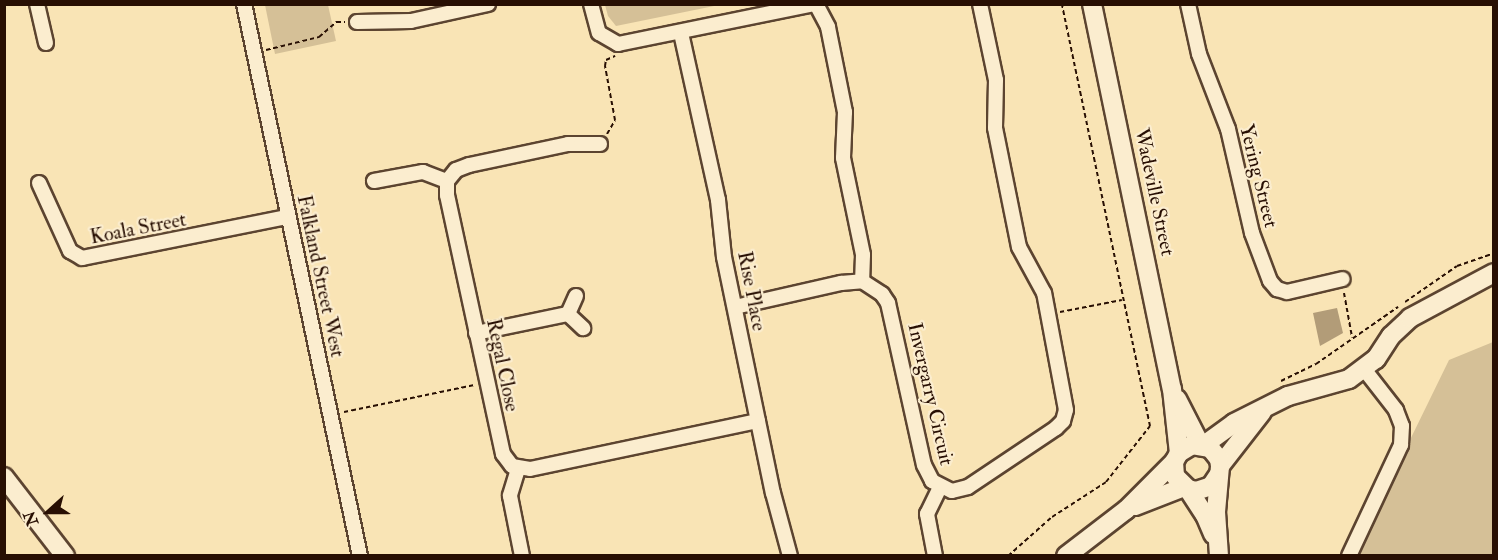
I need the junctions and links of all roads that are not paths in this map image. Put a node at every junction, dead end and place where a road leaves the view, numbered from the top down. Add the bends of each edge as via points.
1 (38, 4) edge
2 (244, 4) edge
3 (488, 4) edge
4 (591, 4) edge
5 (816, 4) edge
6 (980, 4) edge
7 (1092, 4) edge
8 (1188, 4) edge
9 (357, 22) road end
10 (681, 33) junction
11 (46, 43) dead end
12 (600, 144) road end
13 (374, 181) dead end
14 (447, 181) junction
15 (39, 183) dead end
16 (288, 217) junction
17 (1494, 273) edge
18 (1343, 279) dead end
19 (862, 281) junction
20 (576, 297) dead end
21 (735, 308) junction
22 (568, 314) junction
23 (583, 328) dead end
24 (476, 333) junction
25 (1364, 369) junction
26 (1172, 389) junction
27 (1263, 411) junction
28 (758, 421) junction
29 (1202, 445) junction
30 (1176, 458) junction
31 (518, 469) junction
32 (1220, 470) junction
33 (4, 477) edge
34 (940, 487) junction
35 (1186, 488) junction
36 (1126, 510) junction
37 (1218, 550) edge
38 (65, 555) edge
39 (360, 555) edge
40 (522, 555) edge
41 (790, 555) edge
42 (935, 555) edge
43 (1066, 555) edge
44 (1349, 555) edge

1 - 11 street
2 - 16 street, Falkland Street West
3 - 9 street via 411,21
4 - 10 street via 599,33 618,44
5 - 10 street
5 - 19 street via 828,27 846,112 843,158 863,255
6 - 34 street, Invergarry Circuit via 996,80 995,128 1019,247 1044,293 1066,402 1063,421 968,487 952,491
7 - 26 main road, Wadeville Street
8 - 18 street, Yering Street via 1199,54 1228,129 1252,233 1270,281 1277,289 1287,291
10 - 21 street, Rise Place via 718,200
12 - 14 street via 568,144 469,165 456,170
13 - 14 street via 423,172
14 - 24 street, Regal Close
15 - 16 street, Koala Street via 70,251 82,258
16 - 39 street, Falkland Street West
17 - 25 main road via 1410,318
19 - 21 street
19 - 34 street, Invergarry Circuit via 888,303 924,465 928,476
20 - 22 street
21 - 28 street, Rise Place
22 - 23 street
22 - 24 street
24 - 31 street, Regal Close via 502,454
25 - 27 main road via 1336,384 1288,396
25 - 44 street via 1396,410 1402,426 1401,445
26 - 29 main road, Wadeville Street
26 - 30 main road, Wadeville Street
27 - 29 main road via 1234,423
27 - 32 main road
28 - 31 street
28 - 41 street, Rise Place
29 - 30 main road via 1192,445
29 - 32 main road via 1215,453
30 - 35 main road via 1175,476
30 - 36 main road
31 - 40 street via 510,496
32 - 35 main road via 1211,486 1196,491
32 - 37 main road
33 - 38 main road
34 - 42 street via 927,514
35 - 36 main road
35 - 37 main road via 1204,514
36 - 43 main road

